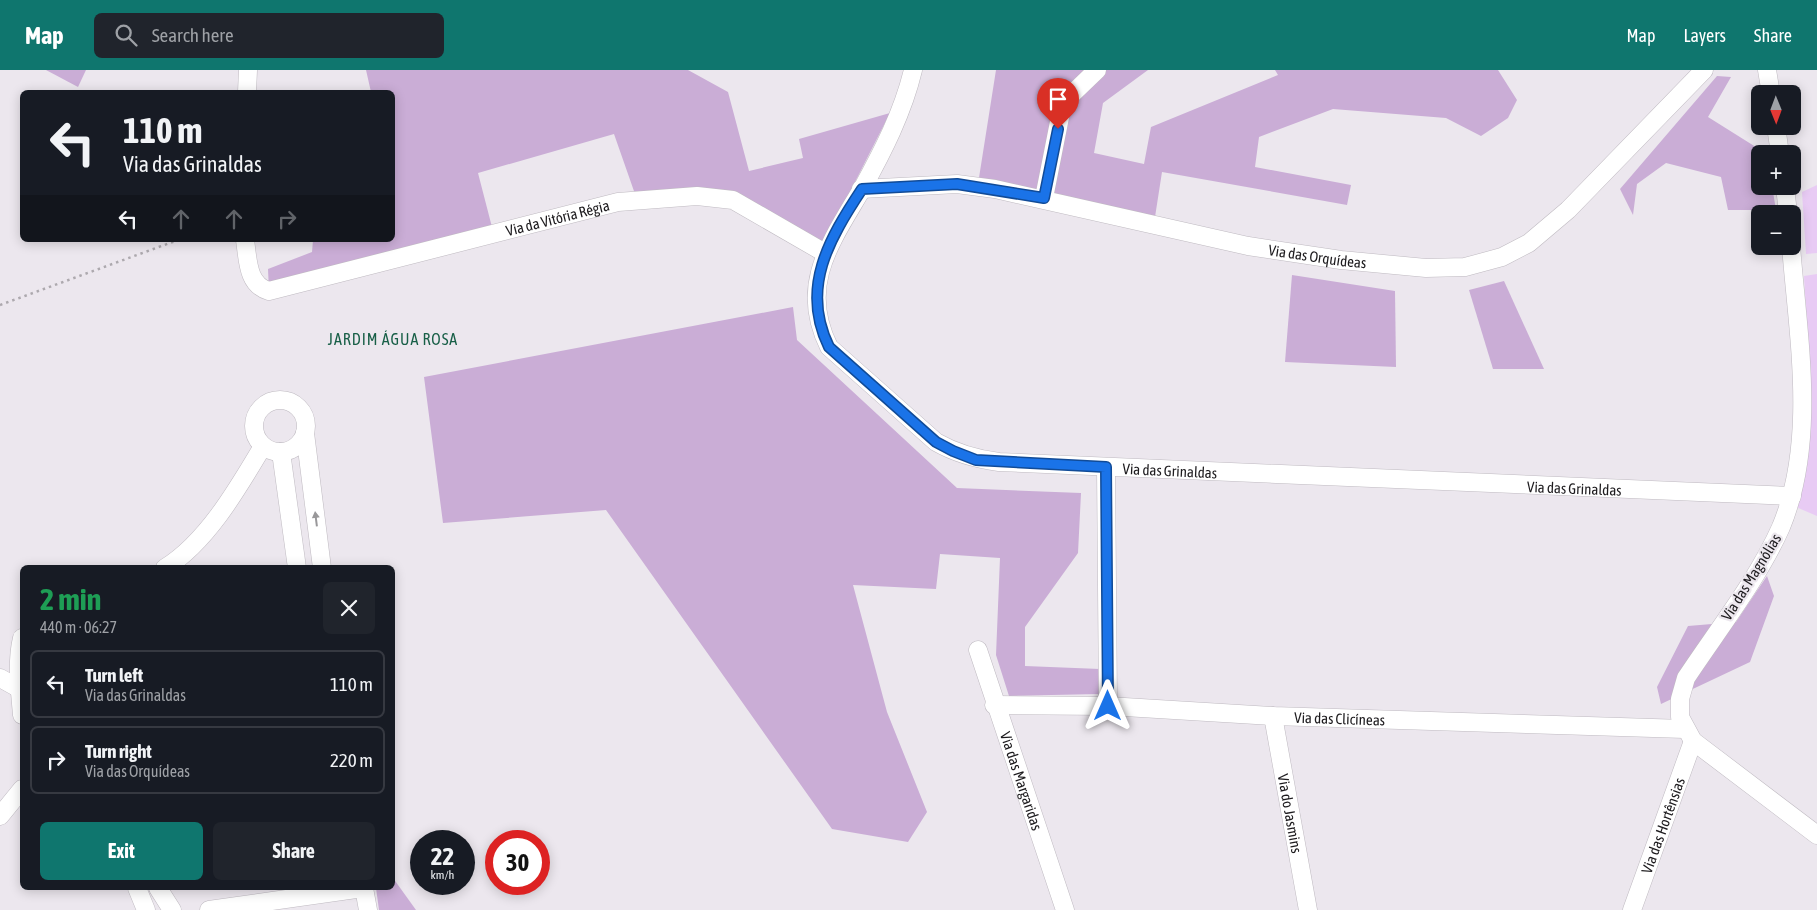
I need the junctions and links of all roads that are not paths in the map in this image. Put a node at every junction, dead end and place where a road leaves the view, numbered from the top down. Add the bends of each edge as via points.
1 (248, 70) edge
2 (913, 70) edge
3 (1097, 70) edge
4 (1704, 70) edge
5 (1767, 70) edge
6 (1770, 85) edge
7 (247, 90) edge
8 (862, 189) junction
9 (1044, 198) junction
10 (245, 242) edge
11 (825, 254) junction
12 (1792, 255) edge
13 (305, 433) junction
14 (263, 446) junction
15 (281, 452) junction
16 (1106, 467) junction
17 (1792, 496) junction
18 (169, 565) edge
19 (297, 565) edge
20 (322, 565) edge
21 (20, 648) edge
22 (978, 650) dead end
23 (0, 678) edge
24 (20, 689) joint
25 (994, 705) junction
26 (1108, 706) junction
27 (1273, 716) junction
28 (1689, 735) junction
29 (20, 791) edge
30 (0, 816) edge
31 (1817, 835) edge
32 (138, 890) edge
33 (159, 890) edge
34 (342, 890) edge
35 (356, 890) edge
36 (146, 910) edge
37 (172, 910) edge
38 (209, 910) edge
39 (368, 910) edge
40 (1065, 910) edge
41 (1308, 910) edge
42 (1632, 910) edge

1 - 7 street
2 - 8 street, Via das Grinaldas via 894,126
3 - 9 street via 1071,95 1061,112
4 - 9 street, Via das Orquídeas via 1568,210 1529,243 1502,256 1465,267 1426,268 1341,260 1248,246
5 - 6 street
8 - 9 street, Via das Orquídeas via 957,184
8 - 11 street, Via das Grinaldas via 842,219
10 - 11 street, Via da Vitória Régia via 252,278 256,285 269,291 618,202 697,196 733,200
11 - 16 street, Via das Grinaldas via 816,288 821,331 829,347 936,442 976,460
12 - 17 street, Via das Magnólias via 1804,414
13 - 14 street via 307,425 300,408 285,400 276,400 267,403 256,416 254,432
13 - 15 street via 298,445
20 -> 13 street
14 - 15 street
14 - 18 street via 236,491 210,525 185,553
15 - 19 street
16 - 17 street, Via das Grinaldas via 1535,488
16 - 26 street
17 - 28 street, Via das Magnólias via 1771,549 1686,678 1680,699 1680,717
21 - 24 street
22 - 25 street, Via das Margaridas
23 - 24 street
25 - 26 street, Via das Clicíneas
25 - 40 street, Via das Margaridas
26 - 27 street, Via das Clicíneas
27 - 28 street, Via das Clicíneas
27 - 41 street, Via do Jasmins
28 - 31 street
28 - 42 street, Via das Hortênsias
29 - 30 street
32 - 36 street
33 - 37 street
34 - 38 street
35 - 39 street

